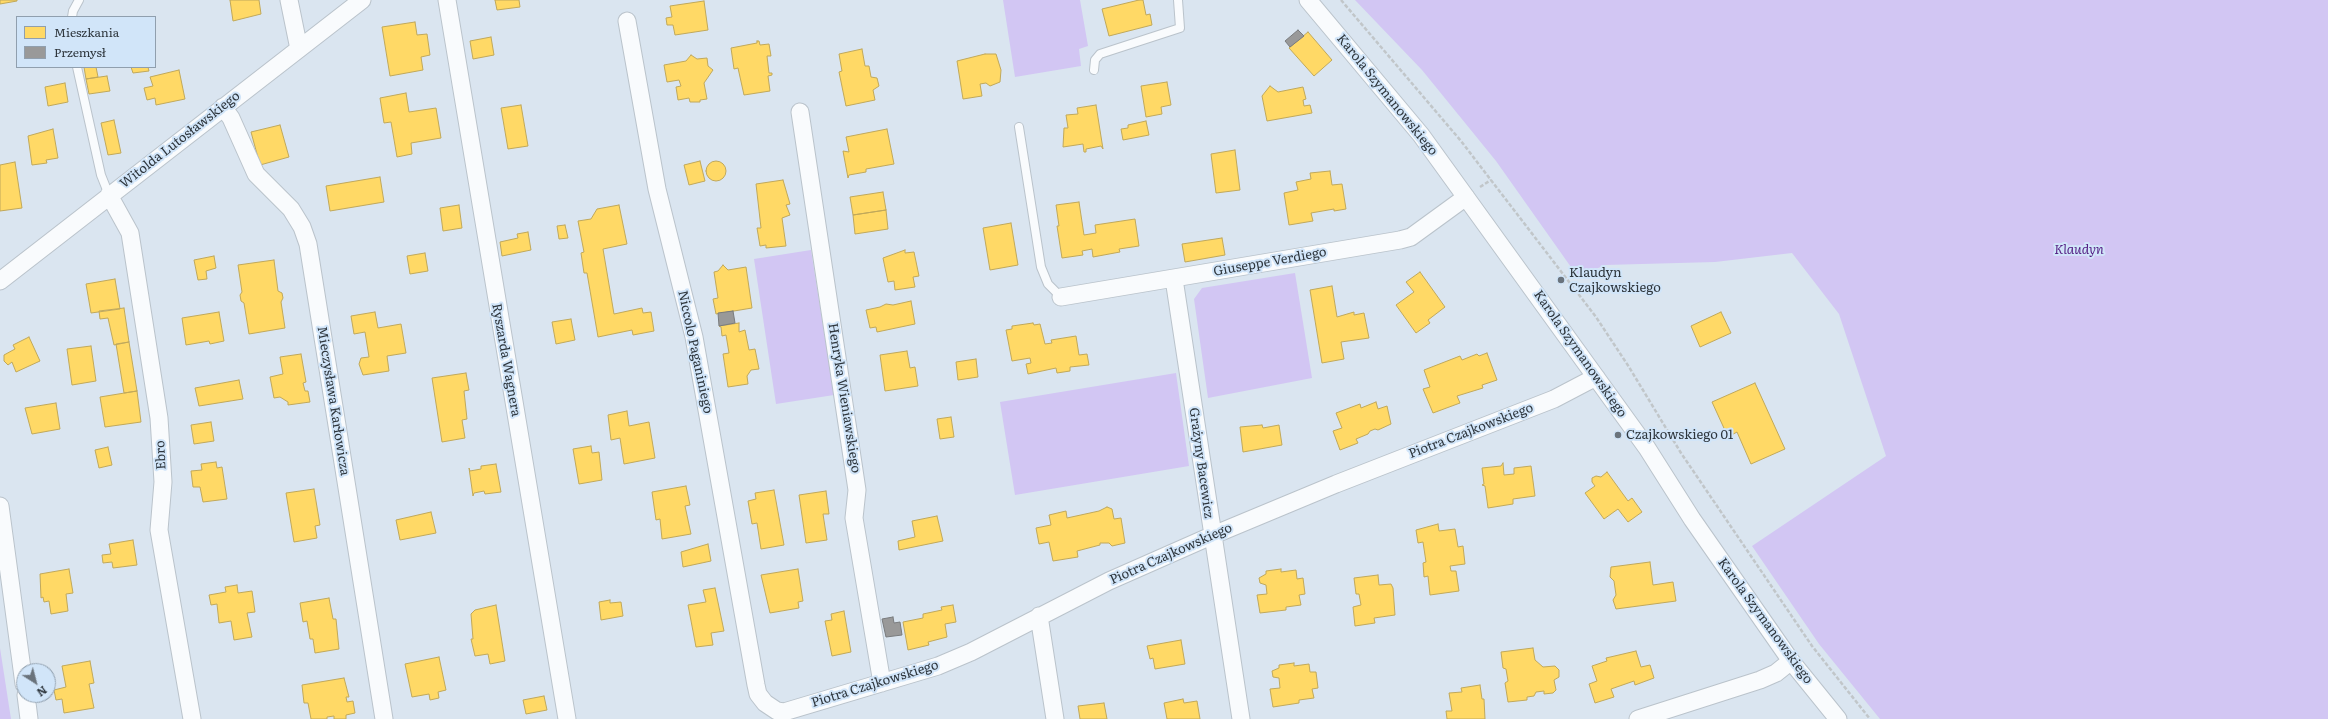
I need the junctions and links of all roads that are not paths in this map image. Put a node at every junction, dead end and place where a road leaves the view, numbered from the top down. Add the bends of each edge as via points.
1 (79, 0) edge
2 (288, 0) edge
3 (362, 0) edge
4 (446, 0) edge
5 (1178, 0) edge
6 (1308, 0) edge
7 (72, 16) edge
8 (627, 21) dead end
9 (299, 49) junction
10 (77, 68) edge
11 (1094, 70) dead end
12 (223, 108) junction
13 (800, 112) dead end
14 (1019, 127) dead end
15 (109, 195) junction
16 (1466, 197) junction
17 (1174, 279) junction
18 (0, 281) edge
19 (1060, 296) joint
20 (1596, 377) junction
21 (0, 506) edge
22 (1212, 536) junction
23 (1039, 616) junction
24 (1791, 661) junction
25 (21, 663) edge
26 (882, 683) junction
27 (756, 685) joint
28 (27, 703) edge
29 (29, 719) edge
30 (192, 719) edge
31 (384, 719) edge
32 (567, 719) edge
33 (1055, 719) edge
34 (1241, 719) edge
35 (1638, 719) edge
36 (1838, 719) edge

1 - 7 lane
2 - 9 street
3 - 9 street, Witolda Lutosławskiego
4 - 32 street, Ryszarda Wagnera
5 - 11 lane via 1180,28 1100,54 1095,60
6 - 16 street, Karola Szymanowskiego via 1421,135
8 - 27 street, Niccolo Paganiniego via 657,189 694,337
9 - 12 street, Witolda Lutosławskiego
10 - 15 lane via 101,175
12 - 15 street, Witolda Lutosławskiego
12 - 31 street, Mieczysława Karłowicza via 231,118 256,174 291,209 302,227 308,244
13 - 26 street, Henryka Wieniawskiego via 857,490 854,518
14 - 19 lane via 1041,267 1048,284
15 - 18 street, Witolda Lutosławskiego
15 - 30 street, Ebro via 130,233 159,418 163,482 159,530
16 - 17 street, Giuseppe Verdiego via 1411,237
16 - 20 street, Karola Szymanowskiego
17 - 19 street, Giuseppe Verdiego
17 - 22 street, Grażyny Bacewicz
20 - 22 street, Piotra Czajkowskiego via 1554,399 1336,484
20 - 24 street, Karola Szymanowskiego
21 - 25 street
22 - 23 street, Piotra Czajkowskiego via 1109,581
22 - 34 street, Grażyny Bacewicz
23 - 26 street, Piotra Czajkowskiego via 971,652 938,666
23 - 33 street
24 - 35 street via 1776,673 1760,680
24 - 36 street, Karola Szymanowskiego
26 - 27 street, Piotra Czajkowskiego via 784,712 765,704 758,694
28 - 29 street

